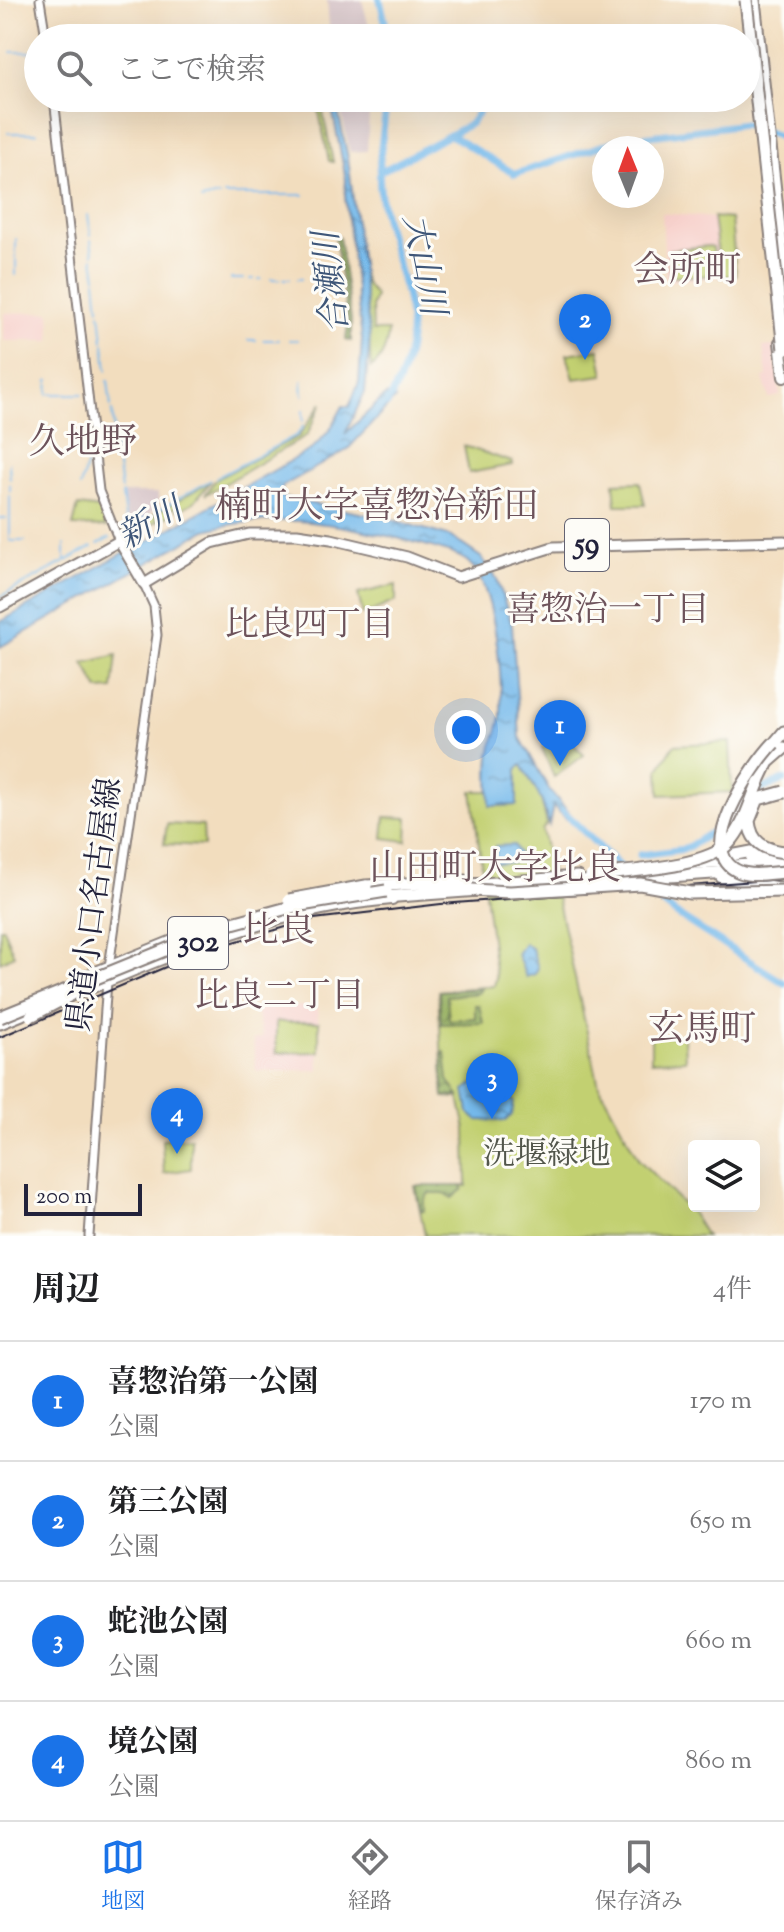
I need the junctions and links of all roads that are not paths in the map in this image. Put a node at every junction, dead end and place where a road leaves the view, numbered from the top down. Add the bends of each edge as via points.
1 (40, 0) edge
2 (750, 0) edge
3 (44, 24) edge
4 (748, 24) edge
5 (752, 24) edge
6 (753, 24) edge
7 (754, 24) edge
8 (760, 61) edge
9 (760, 78) edge
10 (760, 103) edge
11 (56, 112) edge
12 (754, 112) edge
13 (756, 125) junction
14 (780, 255) edge
15 (784, 273) edge
16 (784, 319) edge
17 (784, 350) edge
18 (784, 377) edge
19 (784, 541) edge
20 (120, 542) junction
21 (143, 582) junction
22 (0, 607) edge
23 (784, 732) edge
24 (779, 745) edge
25 (784, 792) edge
26 (784, 861) edge
27 (591, 876) junction
28 (697, 877) junction
29 (407, 884) junction
30 (468, 886) junction
31 (784, 888) edge
32 (229, 924) junction
33 (109, 966) junction
34 (107, 981) junction
35 (0, 1015) edge
36 (0, 1026) edge
37 (89, 1236) edge

1 - 3 main road
2 - 4 highway
2 - 5 highway, bridge
2 - 6 highway
2 - 7 highway
8 - 14 highway via 772,134
9 - 15 highway
10 - 17 highway, bridge
11 - 20 main road via 99,491
12 - 13 highway
13 - 14 highway, bridge
13 - 18 highway
14 - 16 highway, bridge
19 - 21 main road, 59 via 564,546 458,577 407,557 331,539 260,533 212,543
20 - 21 main road
20 - 22 main road
21 - 33 main road, 県道小口名古屋線 via 154,606 157,635
23 - 24 highway
24 - 26 highway, bridge via 748,777 725,824 721,846 725,860 740,871
24 - 27 highway, bridge via 733,838 713,854
25 - 26 highway, bridge via 758,799 749,821 757,842
26 - 27 highway, bridge
26 - 28 highway, 302
26 - 30 highway, bridge
26 - 30 highway, bridge via 696,863
27 - 32 highway, bridge via 378,892
28 - 31 highway via 726,876
28 - 34 highway, 302, bridge via 329,907 193,945
29 - 30 highway
29 - 32 highway, bridge via 287,900
29 - 33 highway, 302 via 324,895 243,914
30 - 31 highway, bridge via 510,892 640,884 684,892
30 - 36 highway, bridge via 293,912 204,938
32 - 35 highway, bridge
33 - 34 main road, 県道小口名古屋線
33 - 35 highway, 302
34 - 36 highway, 302
34 - 37 main road, 県道小口名古屋線

